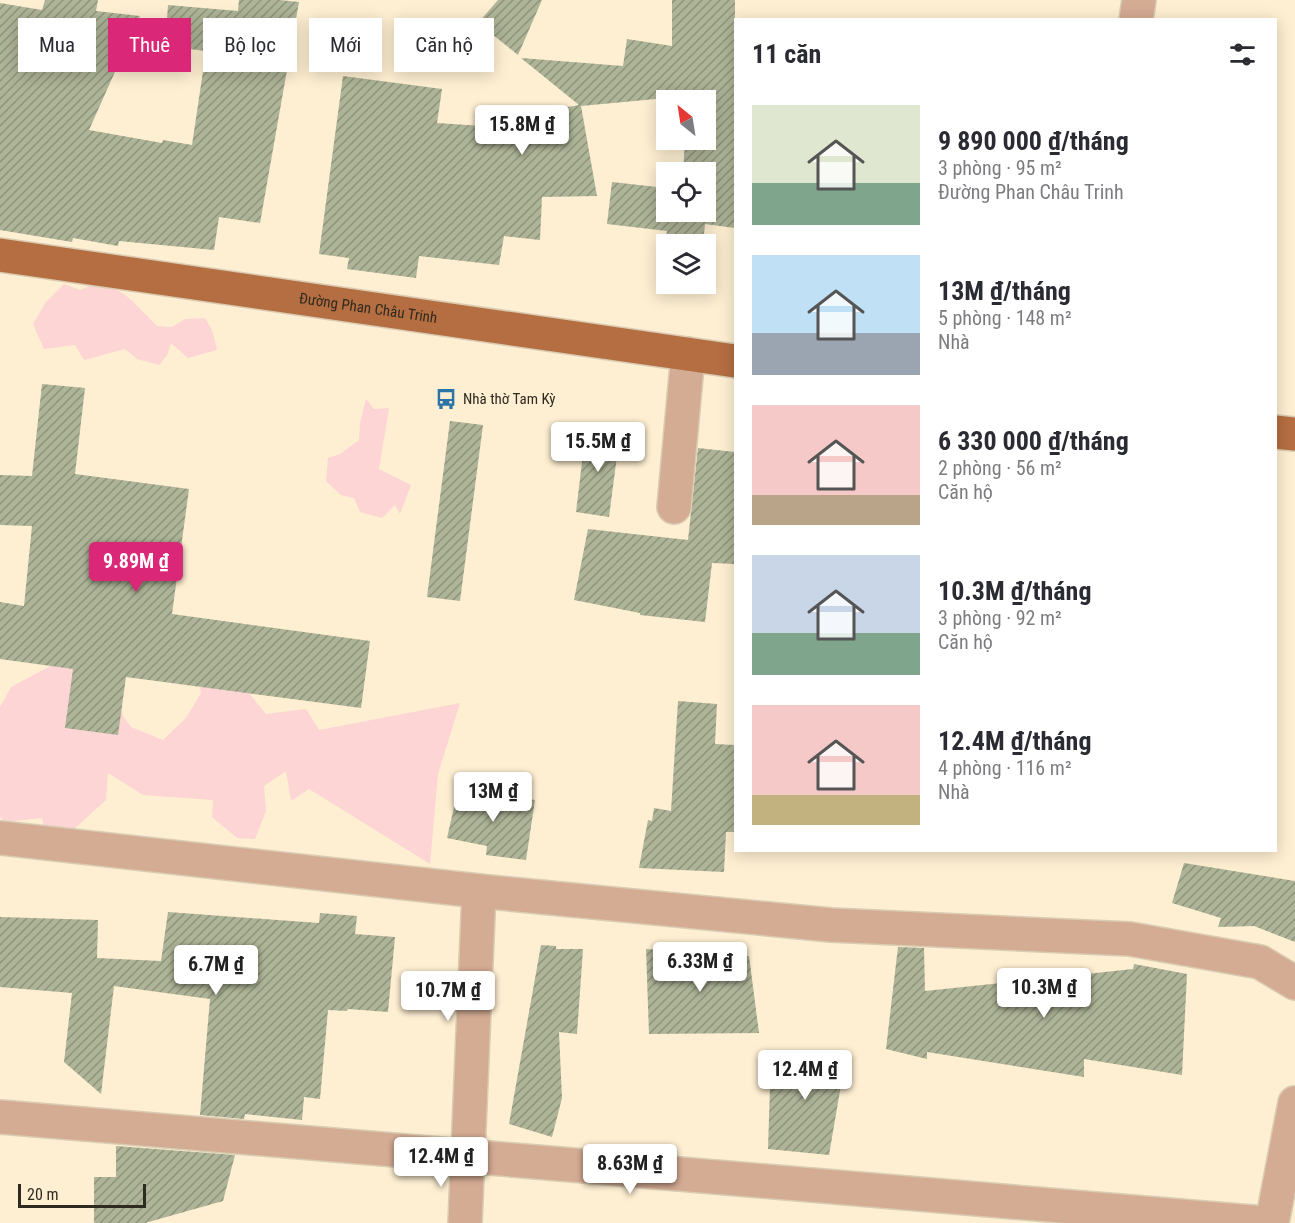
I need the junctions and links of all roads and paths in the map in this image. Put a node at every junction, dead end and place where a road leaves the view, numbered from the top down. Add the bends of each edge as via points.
1 (1139, 0) edge
2 (1136, 18) edge
3 (0, 255) edge
4 (688, 354) junction
5 (734, 361) edge
6 (1277, 432) edge
7 (1295, 434) edge
8 (674, 507) dead end
9 (0, 838) edge
10 (479, 891) junction
11 (1295, 983) edge
12 (1295, 1103) edge
13 (0, 1117) edge
14 (468, 1156) junction
15 (465, 1223) edge
16 (1264, 1223) edge
17 (1272, 1223) edge

1 - 2 street
3 - 4 main road, Đường Phan Châu Trinh
4 - 5 main road, Đường Phan Châu Trinh
4 - 8 street
6 - 7 main road
9 - 10 street
10 - 11 street via 831,925 1130,939 1260,962
10 - 14 street
12 - 17 street
13 - 14 street
14 - 15 street
14 - 16 street

